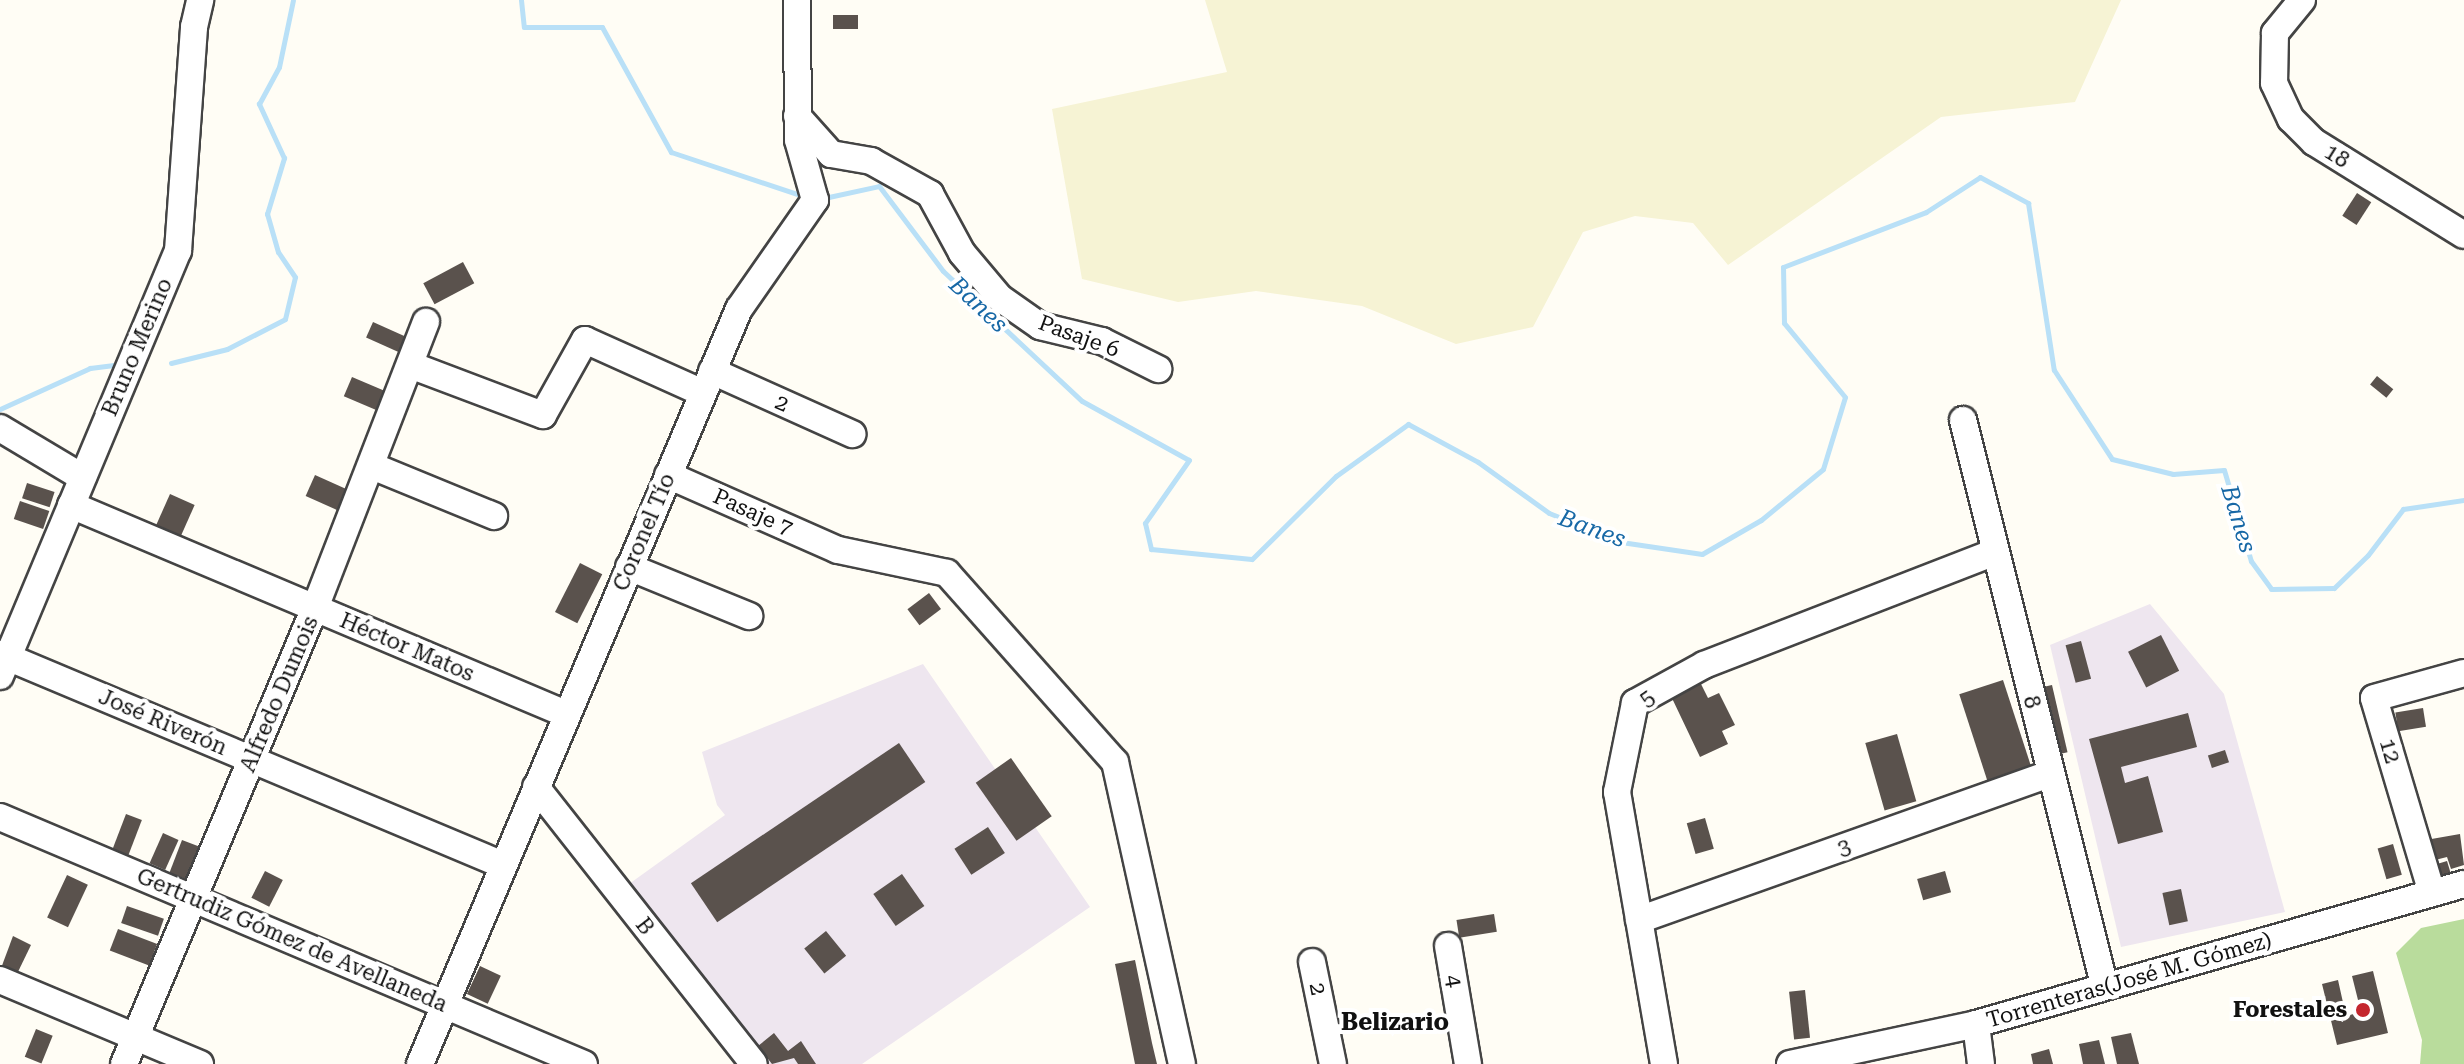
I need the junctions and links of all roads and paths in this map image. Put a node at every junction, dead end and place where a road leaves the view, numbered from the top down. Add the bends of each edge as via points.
1 (200, 0) edge
2 (797, 0) edge
3 (2302, 0) edge
4 (797, 116) junction
5 (2464, 235) edge
6 (426, 322) dead end
7 (413, 366) junction
8 (1158, 369) dead end
9 (708, 382) junction
10 (1963, 420) dead end
11 (0, 428) edge
12 (852, 434) dead end
13 (372, 466) junction
14 (668, 475) junction
15 (82, 477) junction
16 (71, 505) junction
17 (494, 516) dead end
18 (1995, 552) junction
19 (629, 567) junction
20 (315, 608) junction
21 (749, 616) dead end
22 (3, 662) edge
23 (2464, 673) edge
24 (566, 714) junction
25 (252, 760) junction
26 (2050, 774) junction
27 (536, 787) junction
28 (0, 817) edge
29 (503, 865) junction
30 (2464, 884) edge
31 (2432, 893) junction
32 (194, 898) junction
33 (1639, 920) junction
34 (1448, 946) dead end
35 (1312, 962) dead end
36 (0, 980) edge
37 (2104, 984) junction
38 (445, 1004) junction
39 (1976, 1024) junction
40 (136, 1037) junction
41 (124, 1064) edge
42 (200, 1064) edge
43 (420, 1064) edge
44 (584, 1064) edge
45 (754, 1064) edge
46 (1182, 1064) edge
47 (1333, 1064) edge
48 (1468, 1064) edge
49 (1664, 1064) edge
50 (1790, 1064) edge
51 (1981, 1064) edge

1 - 15 street, Bruno Merino via 178,251
2 - 4 street, Coronel Tío
3 - 5 street, 18 via 2275,33 2274,83 2291,119 2314,142
4 - 8 street, Pasaje 6 via 831,154 871,161 930,194 962,253 1000,298 1040,326 1102,341
4 - 9 street, Coronel Tío via 798,140 815,200 739,309
6 - 7 street, Alfredo Dumois
7 - 9 street, 2 via 543,415 585,340
7 - 13 street, Alfredo Dumois
9 - 12 street, 2
9 - 14 street, Coronel Tío
10 - 18 street, 8
11 - 15 street
13 - 17 street
13 - 20 street, Alfredo Dumois
14 - 19 street, Coronel Tío
14 - 46 street, Pasaje 7 via 838,550 947,573 1115,762
15 - 16 street, Bruno Merino
16 - 20 street, Héctor Matos
16 - 22 street, Bruno Merino
18 - 26 street, 8
18 - 33 street, 5 via 1704,665 1635,703 1617,792
19 - 21 street
19 - 24 street, Coronel Tío
20 - 24 street, Héctor Matos
20 - 25 street, Alfredo Dumois
22 - 25 street, José Riverón
23 - 31 street, 12 via 2374,698
24 - 27 street, Coronel Tío
25 - 29 street, José Riverón
25 - 32 street, Alfredo Dumois
26 - 33 street, 3
26 - 37 street, 8
27 - 29 street, Coronel Tío
27 - 45 street, B
28 - 32 street, Gertrudiz Gómez de Avellaneda
29 - 38 street, Coronel Tío
30 - 31 street, Torrenteras(José M. Gómez)
31 - 37 street, Torrenteras(José M. Gómez)
32 - 38 street, Gertrudiz Gómez de Avellaneda
32 - 40 street, Alfredo Dumois
33 - 49 street, 5
34 - 48 street, 4
35 - 47 street, 2
36 - 40 street
37 - 39 street, Torrenteras(José M. Gómez)
38 - 43 street, Coronel Tío
38 - 44 street, Gertrudiz Gómez de Avellaneda
39 - 50 street, Torrenteras(José M. Gómez)
39 - 51 street
40 - 41 street, Alfredo Dumois
40 - 42 street

